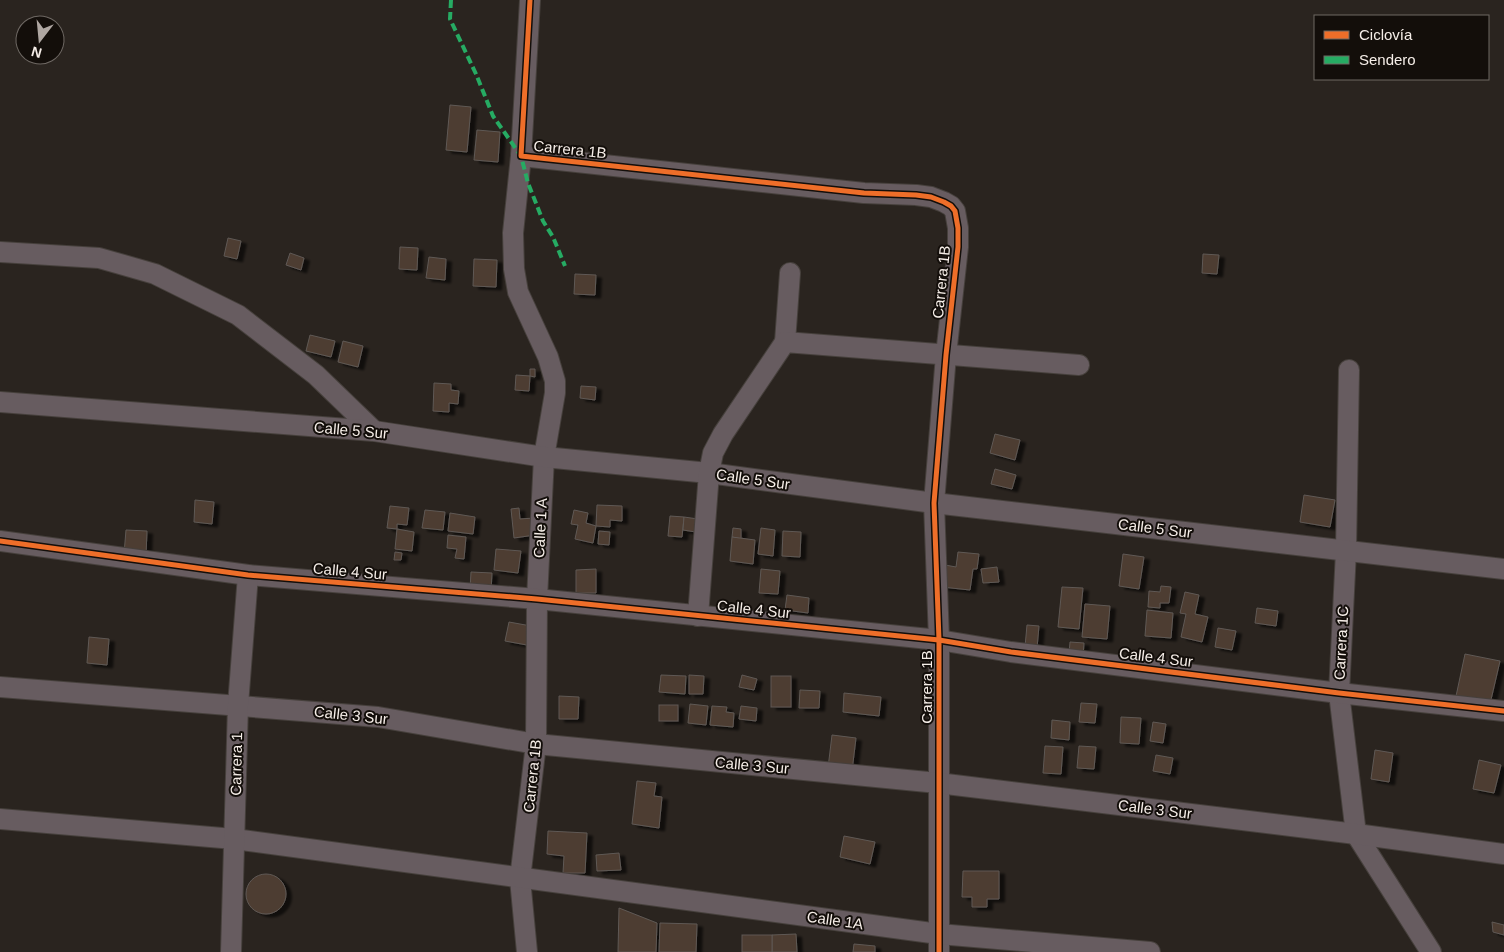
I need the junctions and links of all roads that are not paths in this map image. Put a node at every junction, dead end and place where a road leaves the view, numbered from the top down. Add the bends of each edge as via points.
1 (530, 0) edge
2 (521, 156) junction
3 (0, 252) edge
4 (790, 273) dead end
5 (785, 342) junction
6 (946, 355) junction
7 (1079, 365) dead end
8 (1349, 370) dead end
9 (0, 402) edge
10 (374, 431) junction
11 (544, 457) junction
12 (709, 473) junction
13 (934, 503) junction
14 (0, 541) edge
15 (1346, 550) junction
16 (1504, 569) edge
17 (248, 576) junction
18 (537, 599) junction
19 (698, 616) junction
20 (939, 640) junction
21 (0, 687) edge
22 (1339, 693) junction
23 (238, 705) junction
24 (1504, 711) edge
25 (536, 744) junction
26 (938, 783) junction
27 (0, 819) edge
28 (1356, 834) junction
29 (234, 839) junction
30 (1504, 854) edge
31 (520, 879) junction
32 (939, 943) edge
33 (231, 952) edge
34 (527, 952) edge
35 (1150, 952) edge
36 (1431, 952) edge

1 - 2 street, Carrera 1B
2 - 6 street, Carrera 1B via 864,193 916,195 944,202 955,211 958,228
2 - 11 street, Calle 1 A via 513,233 514,269 518,292 548,357 555,382
3 - 10 street via 100,258 155,274 238,315 316,374
4 - 5 street
5 - 6 street
5 - 12 street via 723,434 713,453
6 - 7 street
6 - 13 street, Carrera 1B
8 - 15 street, Carrera 1C
9 - 10 street, Calle 5 Sur
10 - 11 street, Calle 5 Sur
11 - 12 street, Calle 5 Sur
11 - 18 street, Calle 1 A
12 - 13 street, Calle 5 Sur
12 - 19 street
13 - 15 street, Calle 5 Sur
13 - 20 street, Carrera 1B
14 - 17 street, Calle 4 Sur
15 - 16 street, Calle 5 Sur
15 - 22 street, Carrera 1C
17 - 18 street, Calle 4 Sur
17 - 23 street, Carrera 1
18 - 19 street, Calle 4 Sur
18 - 25 street, Carrera 1B
19 - 20 street, Calle 4 Sur
20 - 22 street, Calle 4 Sur
20 - 26 street, Carrera 1B
21 - 23 street, Calle 3 Sur
22 - 24 street, Calle 4 Sur
22 - 28 street, Carrera 1C
23 - 25 street, Calle 3 Sur via 378,717
23 - 29 street, Carrera 1
25 - 26 street, Calle 3 Sur
25 - 31 street, Carrera 1B
26 - 28 street, Calle 3 Sur
26 - 32 street, Carrera 1B
27 - 29 street, Calle 1A
28 - 30 street, Calle 3 Sur
28 - 36 street, Carrera 1C
29 - 31 street, Calle 1A
29 - 33 street, Carrera 1
31 - 32 street, Calle 1A
31 - 34 street, Carrera 1B
32 - 35 street, Calle 1A

